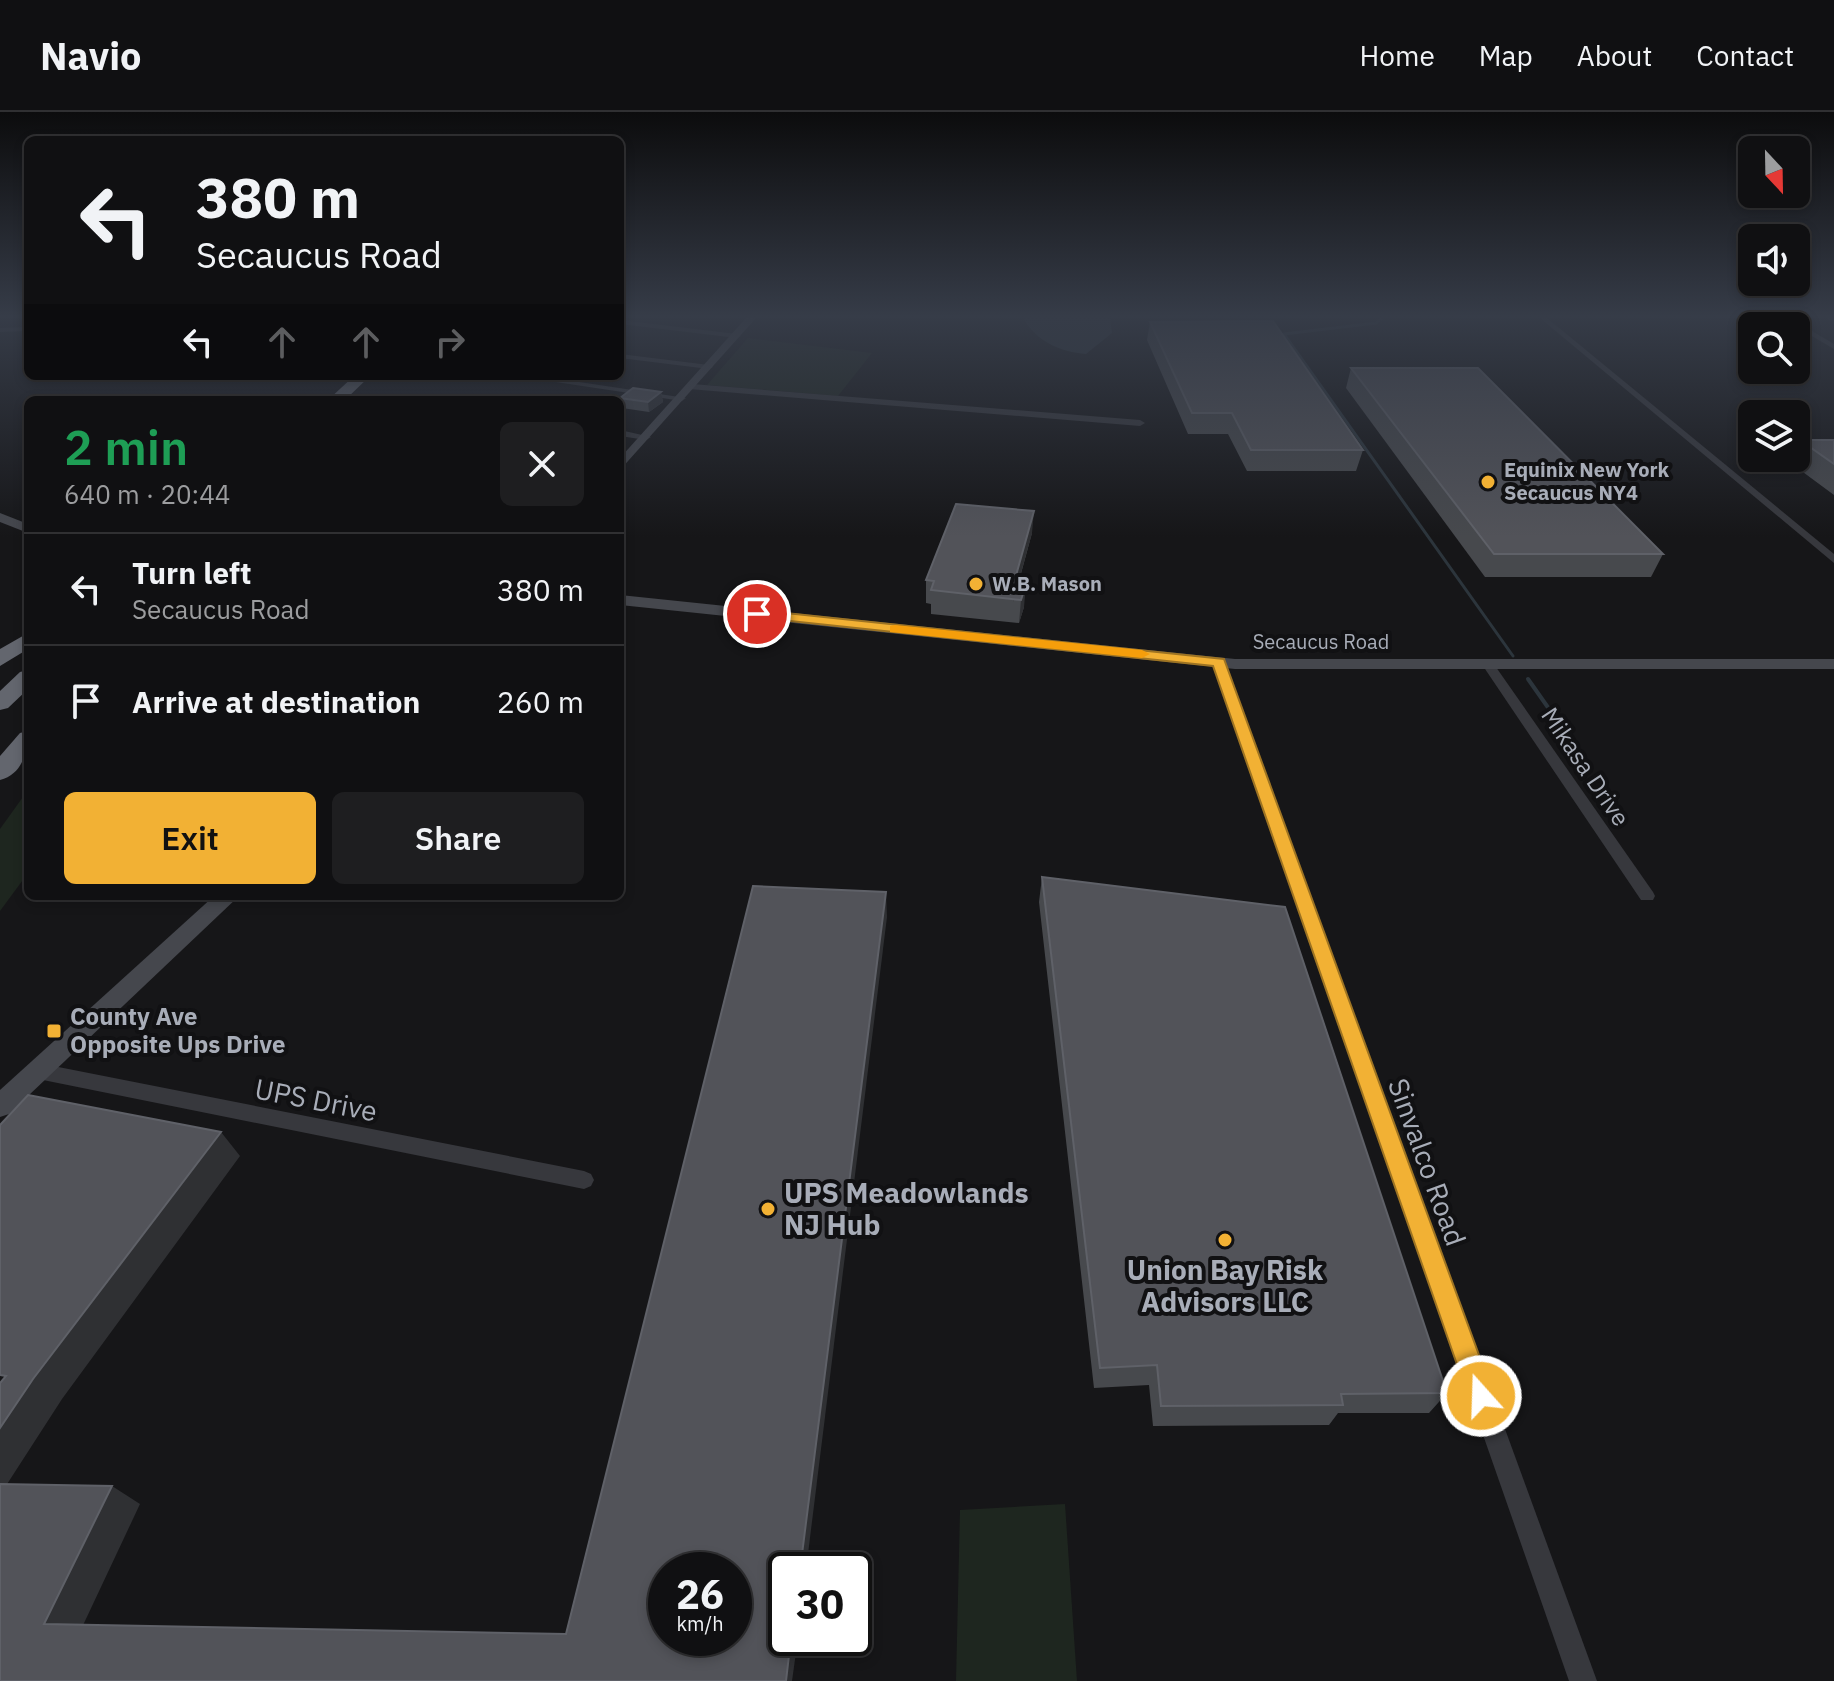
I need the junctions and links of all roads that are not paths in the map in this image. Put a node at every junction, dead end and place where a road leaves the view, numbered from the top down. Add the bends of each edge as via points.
1 (632, 391) edge
2 (688, 391) edge
3 (745, 391) edge
4 (1631, 391) edge
5 (682, 398) junction
6 (1140, 423) dead end
7 (624, 434) edge
8 (646, 437) junction
9 (624, 462) edge
10 (0, 517) edge
11 (24, 527) edge
12 (1834, 560) edge
13 (624, 600) edge
14 (24, 642) edge
15 (24, 658) edge
16 (0, 659) edge
17 (1219, 662) junction
18 (1487, 663) junction
19 (1834, 664) edge
20 (0, 678) edge
21 (24, 681) edge
22 (24, 702) edge
23 (0, 703) edge
24 (0, 724) edge
25 (15, 751) edge
26 (0, 772) edge
27 (1647, 896) dead end
28 (224, 900) edge
29 (38, 1071) junction
30 (0, 1106) edge
31 (584, 1180) dead end
32 (1583, 1681) edge

1 - 5 street
2 - 5 main road
3 - 6 street
4 - 12 street
5 - 8 main road
7 - 8 street
8 - 9 main road
10 - 11 main road
13 - 17 main road, Secaucus Road
14 - 16 highway
15 - 20 highway
17 - 18 main road, Secaucus Road
17 - 32 street, Sinvalco Road
18 - 19 main road, Secaucus Road
18 - 27 street, Mikasa Drive
21 - 23 highway
22 - 24 highway
25 - 26 highway
28 - 29 main road
29 - 30 main road
29 - 31 street, UPS Drive

